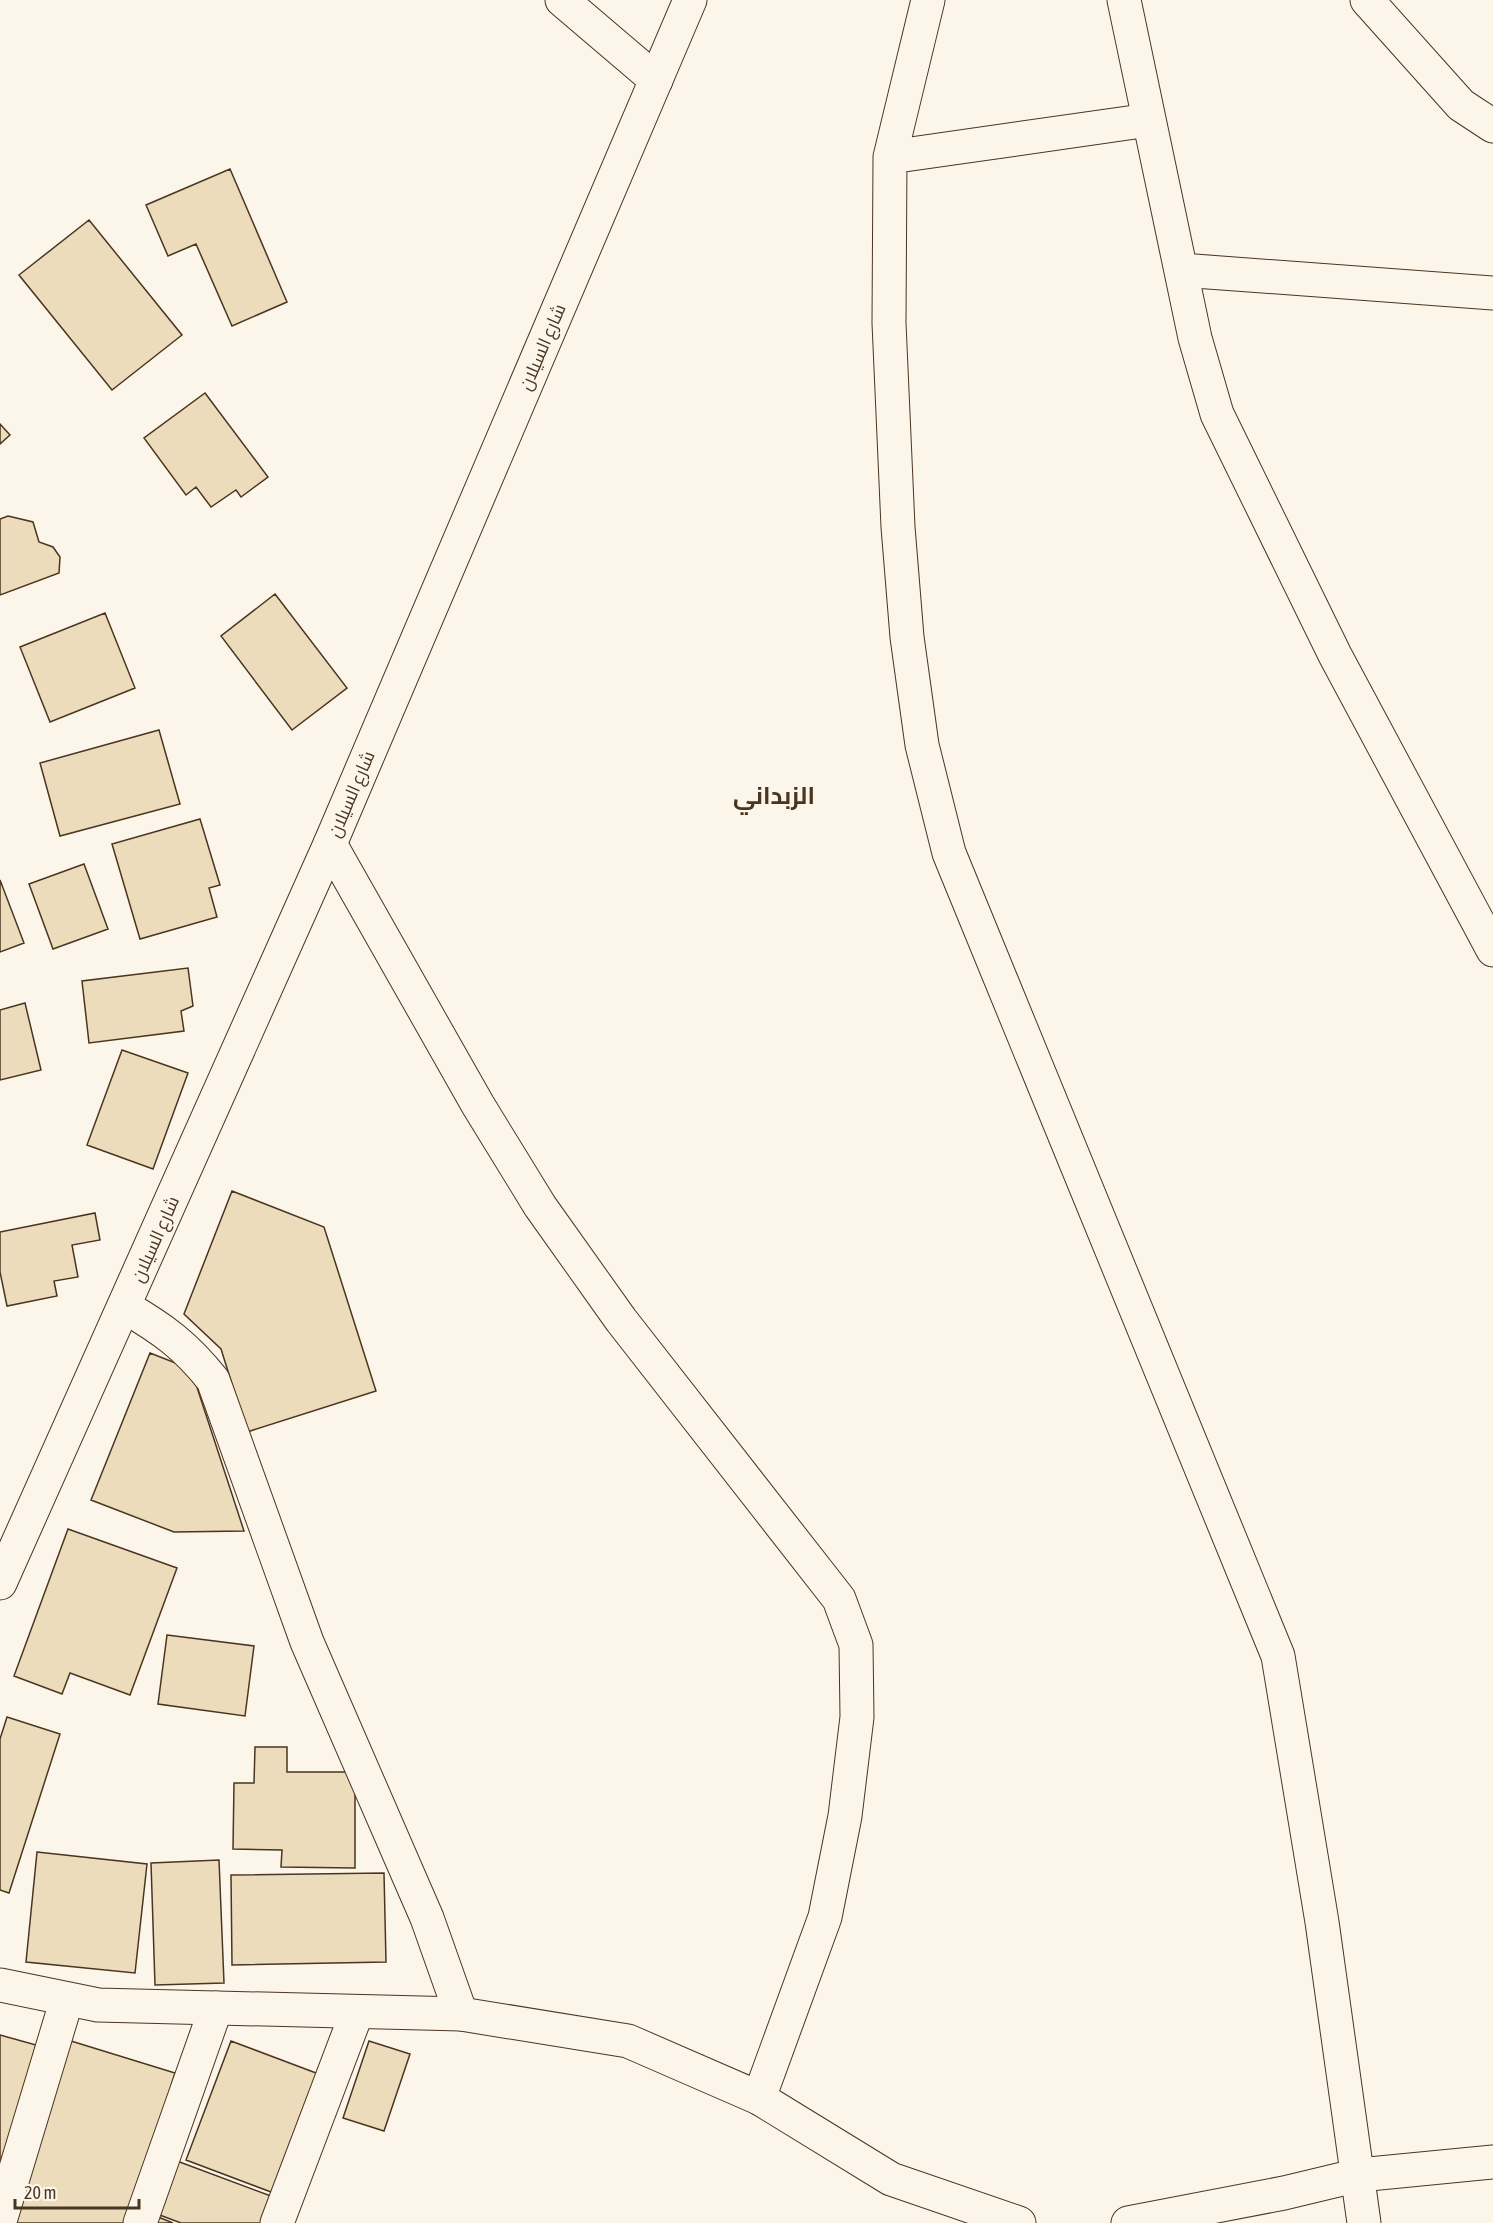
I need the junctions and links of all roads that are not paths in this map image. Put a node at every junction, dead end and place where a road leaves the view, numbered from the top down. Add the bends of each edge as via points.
1 (562, 0) edge
2 (690, 0) edge
3 (928, 0) edge
4 (1124, 0) edge
5 (1367, 0) edge
6 (656, 80) junction
7 (1149, 120) junction
8 (1493, 126) edge
9 (890, 157) junction
10 (1181, 270) junction
11 (1493, 293) edge
12 (330, 844) junction
13 (1489, 925) edge
14 (125, 1307) junction
15 (0, 1583) edge
16 (0, 1985) edge
17 (67, 1999) junction
18 (216, 2008) junction
19 (357, 2012) junction
20 (461, 2014) junction
21 (759, 2098) junction
22 (1493, 2162) edge
23 (1359, 2175) junction
24 (0, 2221) edge
25 (140, 2223) edge
26 (277, 2223) edge
27 (1019, 2223) edge
28 (1128, 2223) edge
29 (1364, 2223) edge

1 - 6 street
2 - 6 street, شارع السيلان
3 - 9 street
4 - 7 street
5 - 8 street via 1461,105
6 - 12 street, شارع السيلان
7 - 9 street
7 - 10 street
9 - 23 street via 889,323 898,527 907,637 922,745 949,853 1278,1656
10 - 11 street
10 - 13 street via 1217,414 1335,655
12 - 14 street, شارع السيلان
12 - 21 street via 540,1206 621,1320 839,1599 856,1645 857,1717 845,1816 825,1917
14 - 15 street, شارع السيلان
14 - 20 street via 168,1332 192,1353 213,1380 307,1642 427,1918
16 - 17 street
17 - 18 street via 98,2005
17 - 24 street
18 - 19 street
18 - 25 street
19 - 20 street
19 - 26 street
20 - 21 street via 628,2041
21 - 27 street via 891,2179
22 - 23 street
23 - 28 street
23 - 29 street

